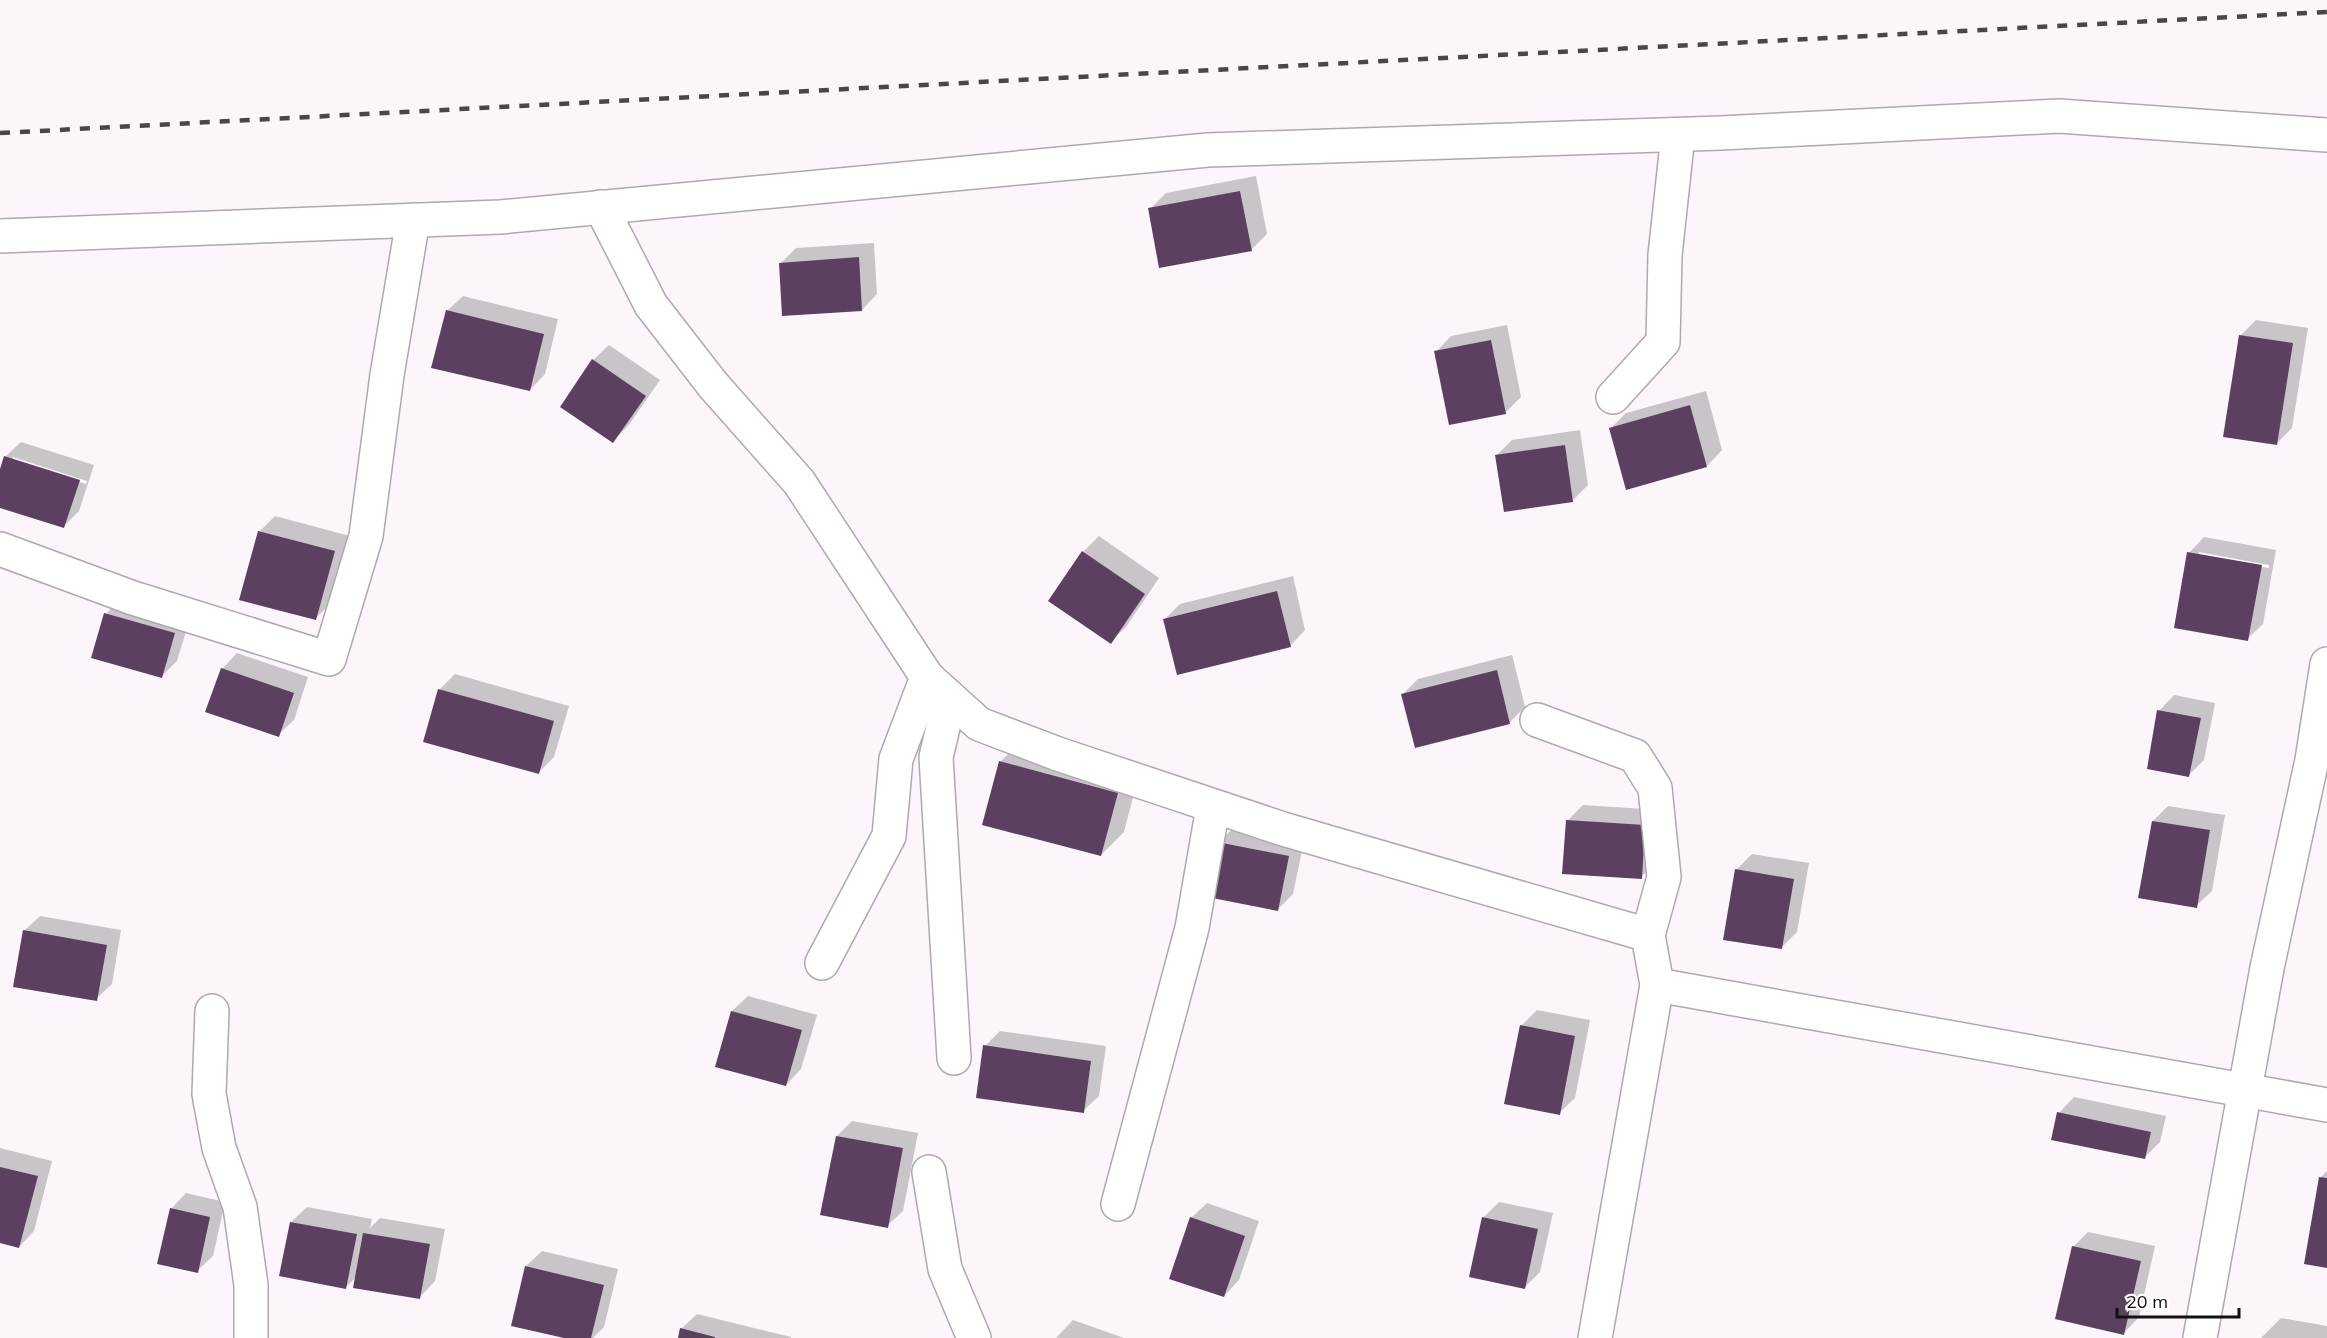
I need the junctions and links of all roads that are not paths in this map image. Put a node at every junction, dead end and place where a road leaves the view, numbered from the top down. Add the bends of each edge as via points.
1 (1678, 135) junction
2 (2327, 135) edge
3 (602, 207) junction
4 (413, 220) junction
5 (0, 236) edge
6 (1612, 397) dead end
7 (0, 549) edge
8 (2327, 664) edge
9 (927, 677) junction
10 (950, 698) junction
11 (1537, 720) dead end
12 (1213, 807) junction
13 (1648, 935) junction
14 (822, 963) dead end
15 (1657, 985) junction
16 (212, 1011) dead end
17 (954, 1058) dead end
18 (2245, 1090) junction
19 (2327, 1105) edge
20 (929, 1172) dead end
21 (1118, 1204) dead end
22 (250, 1338) edge
23 (974, 1338) edge
24 (1595, 1338) edge
25 (2200, 1338) edge

1 - 2 street via 2059,116
1 - 3 street via 1208,150
1 - 6 street via 1665,255 1664,342
3 - 4 street
3 - 9 street via 651,305 712,385 800,482
4 - 5 street
4 - 7 street via 366,536 330,659 133,598
8 - 18 street via 2312,760
9 - 10 street
9 - 14 street via 896,759 890,836
10 - 12 street via 979,724
10 - 17 street via 936,757
11 - 13 street via 1635,756 1655,788 1664,877
12 - 13 street
12 - 21 street via 1192,928
13 - 15 street
15 - 18 street
15 - 24 street
16 - 22 street via 209,1095 219,1148 240,1207 250,1285
18 - 19 street
18 - 25 street
20 - 23 street via 945,1269

